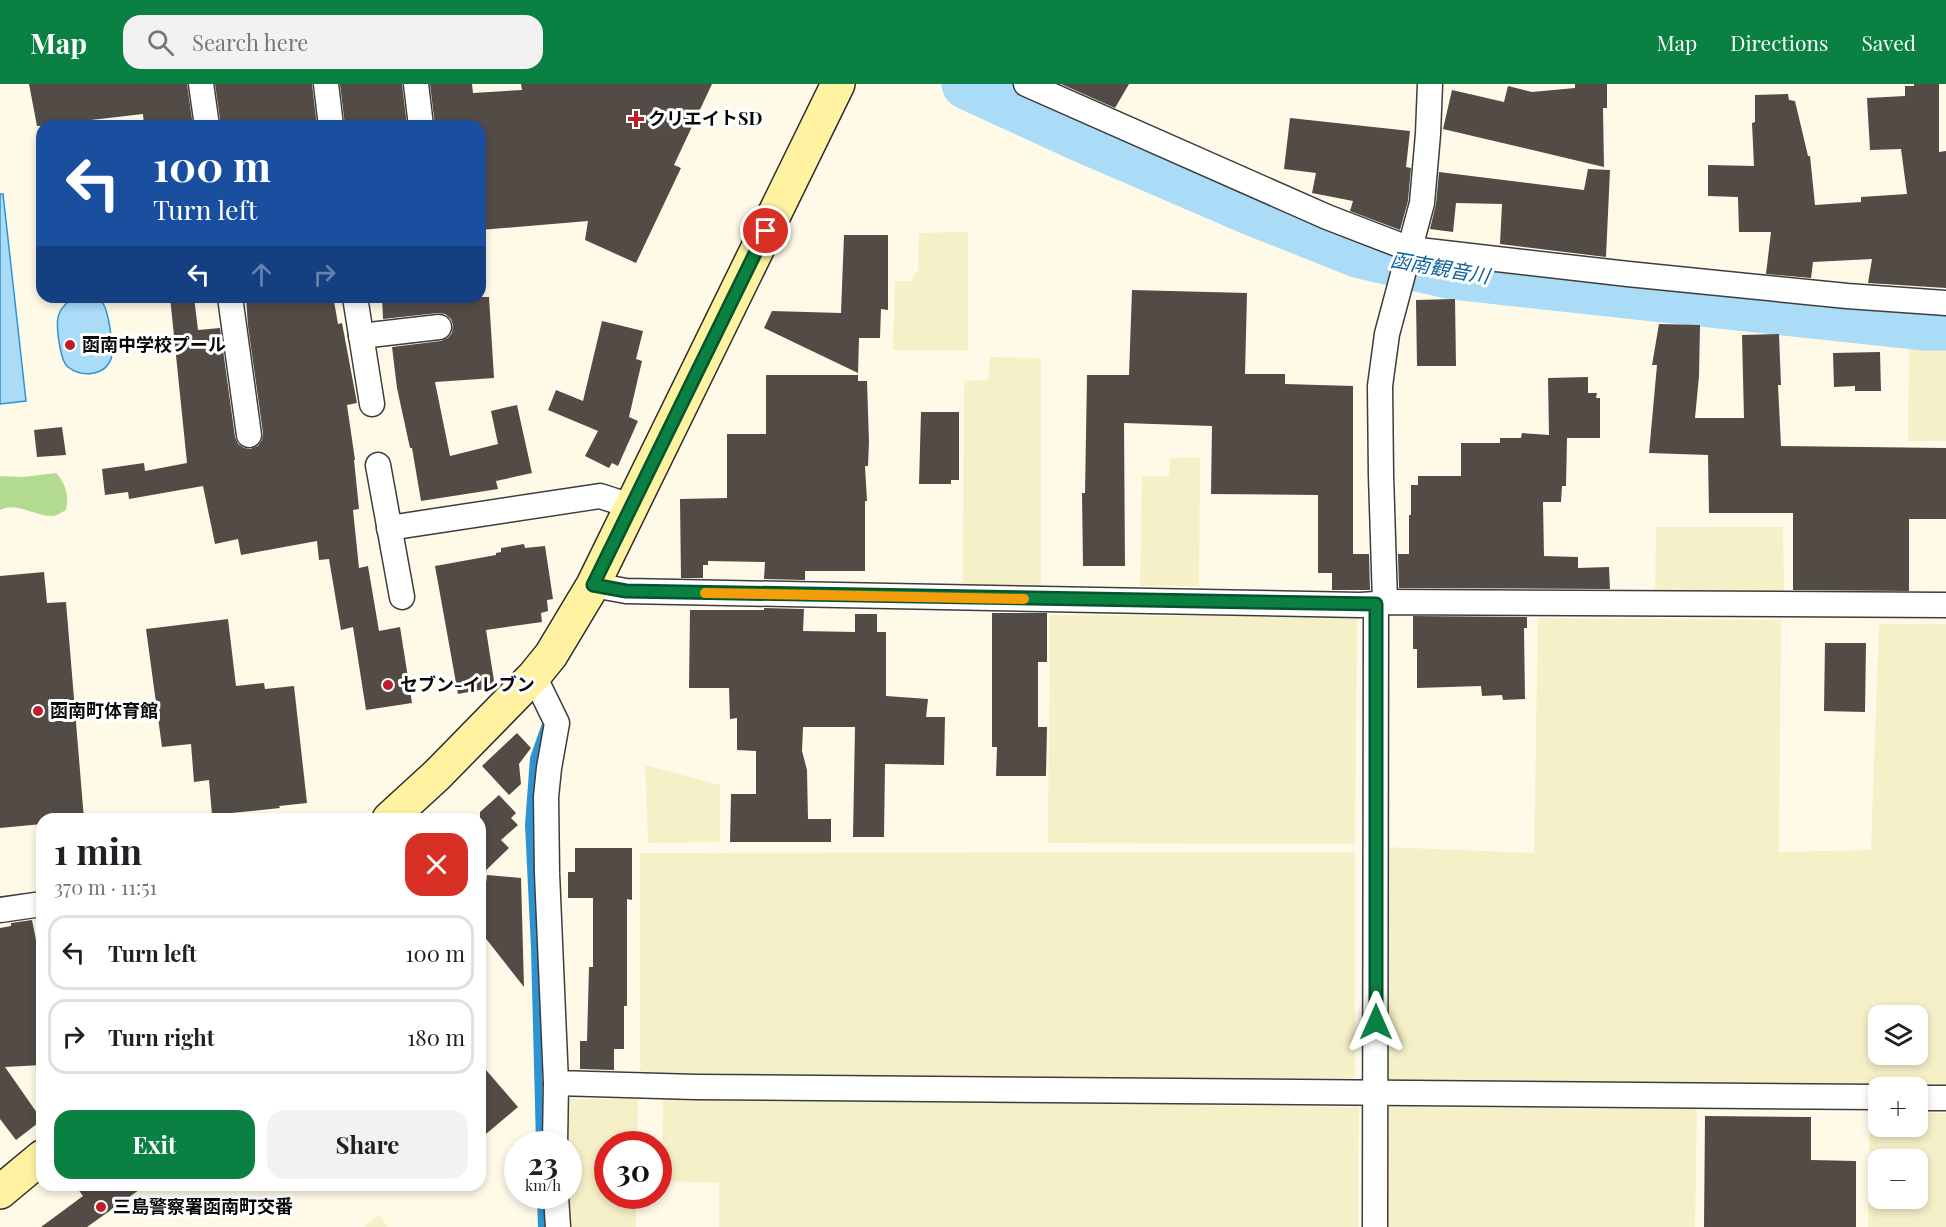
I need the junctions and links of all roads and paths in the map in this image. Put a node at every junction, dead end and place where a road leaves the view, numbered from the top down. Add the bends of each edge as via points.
1 (201, 84) edge
2 (326, 84) edge
3 (416, 84) edge
4 (838, 84) edge
5 (1026, 84) edge
6 (1430, 84) edge
7 (206, 120) edge
8 (330, 120) edge
9 (420, 120) edge
10 (1410, 249) junction
11 (231, 303) edge
12 (356, 303) edge
13 (1946, 303) edge
14 (439, 327) dead end
15 (361, 336) junction
16 (372, 404) dead end
17 (249, 435) dead end
18 (378, 465) dead end
19 (631, 506) junction
20 (389, 528) junction
21 (593, 585) junction
22 (402, 597) dead end
23 (1381, 603) junction
24 (1946, 604) edge
25 (534, 676) junction
26 (396, 813) edge
27 (36, 905) edge
28 (0, 910) edge
29 (556, 1083) junction
30 (1376, 1092) junction
31 (1868, 1097) edge
32 (1928, 1098) edge
33 (1946, 1098) edge
34 (555, 1131) edge
35 (36, 1162) edge
36 (0, 1192) edge
37 (557, 1209) edge
38 (558, 1227) edge
39 (1374, 1227) edge

1 - 7 street
2 - 8 street
3 - 9 street
4 - 19 street
5 - 10 street
6 - 10 street via 1422,203
10 - 13 street via 1628,274
10 - 23 street via 1387,334 1380,386
11 - 17 street
12 - 15 street
14 - 15 street
15 - 16 street
18 - 20 street
19 - 20 street via 600,496
19 - 21 street
20 - 22 street
21 - 23 street via 626,591
21 - 25 street
23 - 24 street
23 - 30 street
25 - 26 street
25 - 29 street via 557,723 546,797
27 - 28 street
29 - 30 street
29 - 34 street
30 - 31 street
30 - 39 street
32 - 33 street
35 - 36 street
37 - 38 street

